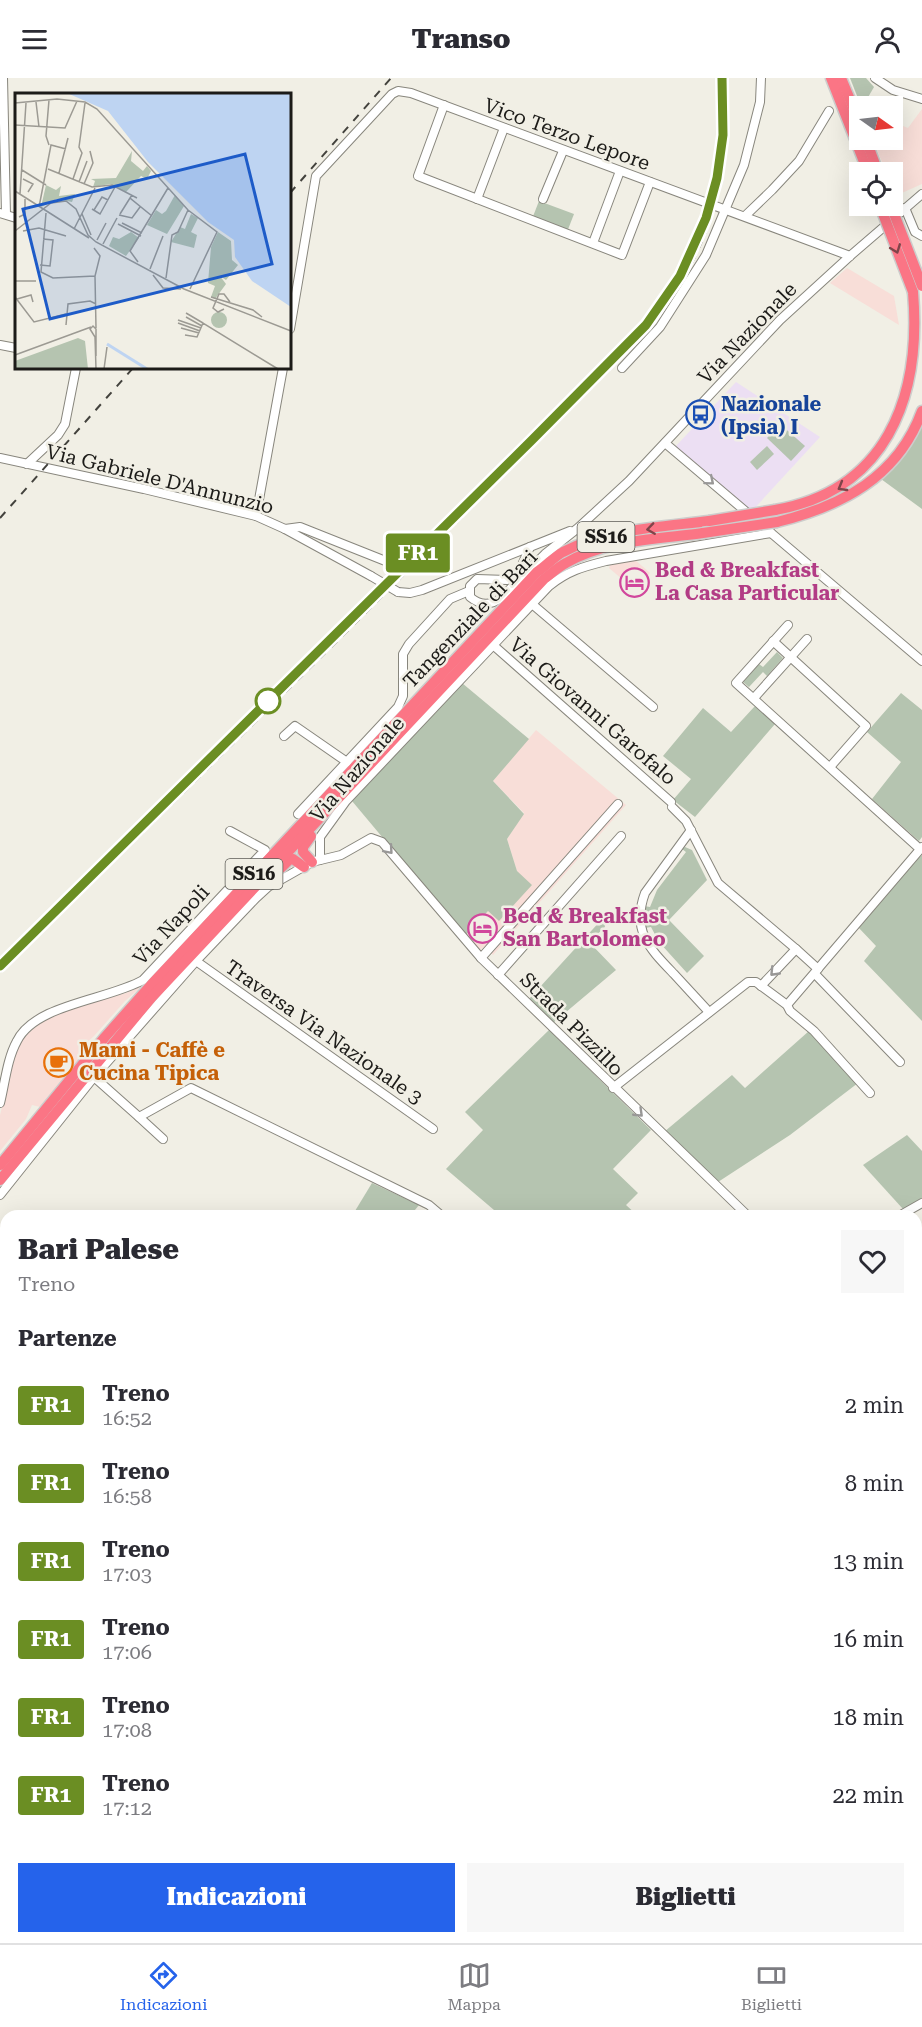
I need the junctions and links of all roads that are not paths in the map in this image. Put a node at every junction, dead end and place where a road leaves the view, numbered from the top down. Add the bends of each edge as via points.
1 (3, 78) edge
2 (761, 78) edge
3 (824, 78) edge
4 (831, 78) edge
5 (841, 78) edge
6 (877, 79) edge
7 (842, 92) junction
8 (922, 99) edge
9 (849, 104) edge
10 (444, 105) junction
11 (829, 111) dead end
12 (504, 128) junction
13 (563, 151) junction
14 (865, 162) edge
15 (620, 171) junction
16 (650, 182) junction
17 (922, 194) edge
18 (477, 199) junction
19 (543, 199) dead end
20 (725, 208) junction
21 (905, 208) junction
22 (3, 213) edge
23 (745, 216) junction
24 (884, 216) edge
25 (894, 216) edge
26 (922, 236) edge
27 (593, 243) junction
28 (850, 256) junction
29 (917, 289) edge
30 (291, 323) edge
31 (0, 345) edge
32 (15, 348) edge
33 (621, 368) dead end
34 (76, 369) edge
35 (283, 369) edge
36 (922, 411) edge
37 (665, 443) junction
38 (0, 458) edge
39 (27, 464) junction
40 (256, 516) junction
41 (578, 528) junction
42 (285, 529) junction
43 (771, 533) junction
44 (542, 543) junction
45 (530, 547) junction
46 (545, 554) junction
47 (525, 556) junction
48 (513, 558) junction
49 (499, 559) junction
50 (393, 564) dead end
51 (520, 568) junction
52 (469, 591) junction
53 (532, 604) junction
54 (788, 625) dead end
55 (807, 639) dead end
56 (773, 641) junction
57 (492, 645) junction
58 (790, 658) junction
59 (922, 661) edge
60 (754, 698) junction
61 (653, 707) dead end
62 (284, 736) dead end
63 (347, 762) junction
64 (830, 767) junction
65 (344, 792) junction
66 (618, 804) dead end
67 (298, 814) dead end
68 (691, 830) junction
69 (230, 831) dead end
70 (621, 836) dead end
71 (921, 848) edge
72 (312, 863) junction
73 (264, 876) junction
74 (796, 949) junction
75 (481, 958) junction
76 (196, 961) junction
77 (816, 971) junction
78 (498, 975) junction
79 (761, 986) junction
80 (788, 1005) junction
81 (709, 1012) junction
82 (900, 1062) dead end
83 (94, 1077) junction
84 (613, 1088) junction
85 (870, 1093) dead end
86 (0, 1103) edge
87 (139, 1117) junction
88 (433, 1129) dead end
89 (164, 1139) dead end
90 (0, 1166) edge
91 (0, 1180) edge
92 (0, 1195) edge
93 (435, 1210) edge
94 (742, 1210) edge

1 - 22 street
2 - 20 street via 752,138
3 - 7 highway
4 - 7 highway
5 - 7 highway
6 - 8 street via 893,90
7 - 9 highway
7 - 14 highway
10 - 12 street, Vico Terzo Lepore
10 - 18 street via 418,176
10 - 30 street, Vico Terzo Lepore via 411,93 392,94 316,176
11 - 23 street via 799,161
12 - 13 street, Vico Terzo Lepore
12 - 18 street
13 - 15 street, Vico Terzo Lepore
13 - 19 street
15 - 16 street, Vico Terzo Lepore
15 - 27 street
16 - 20 street, Vico Terzo Lepore
16 - 27 street via 622,255
17 - 21 street, Via Nazionale
18 - 27 street
20 - 23 street, Vico Terzo Lepore
20 - 33 street via 706,255 682,295 660,327
21 - 26 street via 915,232
21 - 28 street, Via Nazionale
23 - 28 street, Vico Terzo Lepore
24 -> 29 highway, Tangenziale di Bari / SS16, bridge
25 - 29 highway, Tangenziale di Bari / SS16, bridge
28 - 37 street, Via Nazionale via 780,320
29 -> 90 highway, Tangenziale di Bari / SS16, bridge via 922,332 917,391 901,430 878,461 847,485 817,500 622,533 562,553 537,572 151,984
31 - 32 street
34 - 39 street via 65,424
35 - 40 street
36 - 65 highway, Tangenziale di Bari / SS16, bridge via 899,452 868,483 835,504 777,522 623,543 566,563 525,598
37 - 41 street, Via Nazionale
37 -> 43 street
38 - 39 street, Via Gabriele D'Annunzio
39 - 40 street, Via Gabriele D'Annunzio
40 - 42 street, Via Gabriele D'Annunzio
41 - 44 street
41 - 46 street, Via Nazionale
42 - 49 street, Via Gabriele D'Annunzio, bridge via 398,592 422,590
42 - 50 street via 300,528
43 - 53 street, Via Nazionale via 581,567 564,574
43 - 59 street
44 - 45 street
44 - 46 street
45 - 47 street
45 - 49 street
46 - 47 street
46 - 52 street, Via Nazionale via 494,603 475,601
47 - 48 street
47 - 51 street
48 - 49 street
48 - 51 street
51 - 52 street via 513,579 477,579
52 - 63 street via 450,599 409,644 403,654 403,696 398,707
53 - 57 street, Via Nazionale
53 - 61 street
54 - 56 street
55 - 58 street
56 - 58 street
56 - 60 street via 736,683
57 - 68 street, Via Giovanni Garofalo via 672,804
57 - 72 street, Via Nazionale via 346,801 320,837
58 - 60 street
58 - 64 street via 866,726
60 - 64 street
62 - 63 street via 295,726
63 - 67 street
64 - 71 street
65 - 72 highway via 303,847
65 - 73 highway, Tangenziale di Bari / SS16
66 - 75 street
68 - 74 street, Via Giovanni Garofalo via 718,883
68 - 81 street via 645,893 640,926 655,955
69 - 86 street, Via Napoli via 265,850 143,980 49,1013 22,1034 13,1051
70 - 78 street
71 - 77 street
72 - 73 highway via 289,860 277,872
72 -> 75 street, Strada Pizzillo via 341,855 371,838 377,839
72 - 76 street via 268,887
73 - 91 highway, Tangenziale di Bari / SS16 via 152,997
74 - 77 street, Via Giovanni Garofalo
74 -> 79 street
75 - 78 street, Strada Pizzillo
76 - 83 street
76 - 88 street, Traversa Via Nazionale 3
77 - 80 street
77 - 82 street, Via Giovanni Garofalo
78 - 84 street, Strada Pizzillo
79 - 80 street
79 - 81 street via 747,982
80 - 85 street
81 - 84 street
83 - 87 street
83 - 92 street
84 -> 94 street, Strada Pizzillo
87 - 89 street
87 - 93 street via 191,1088

